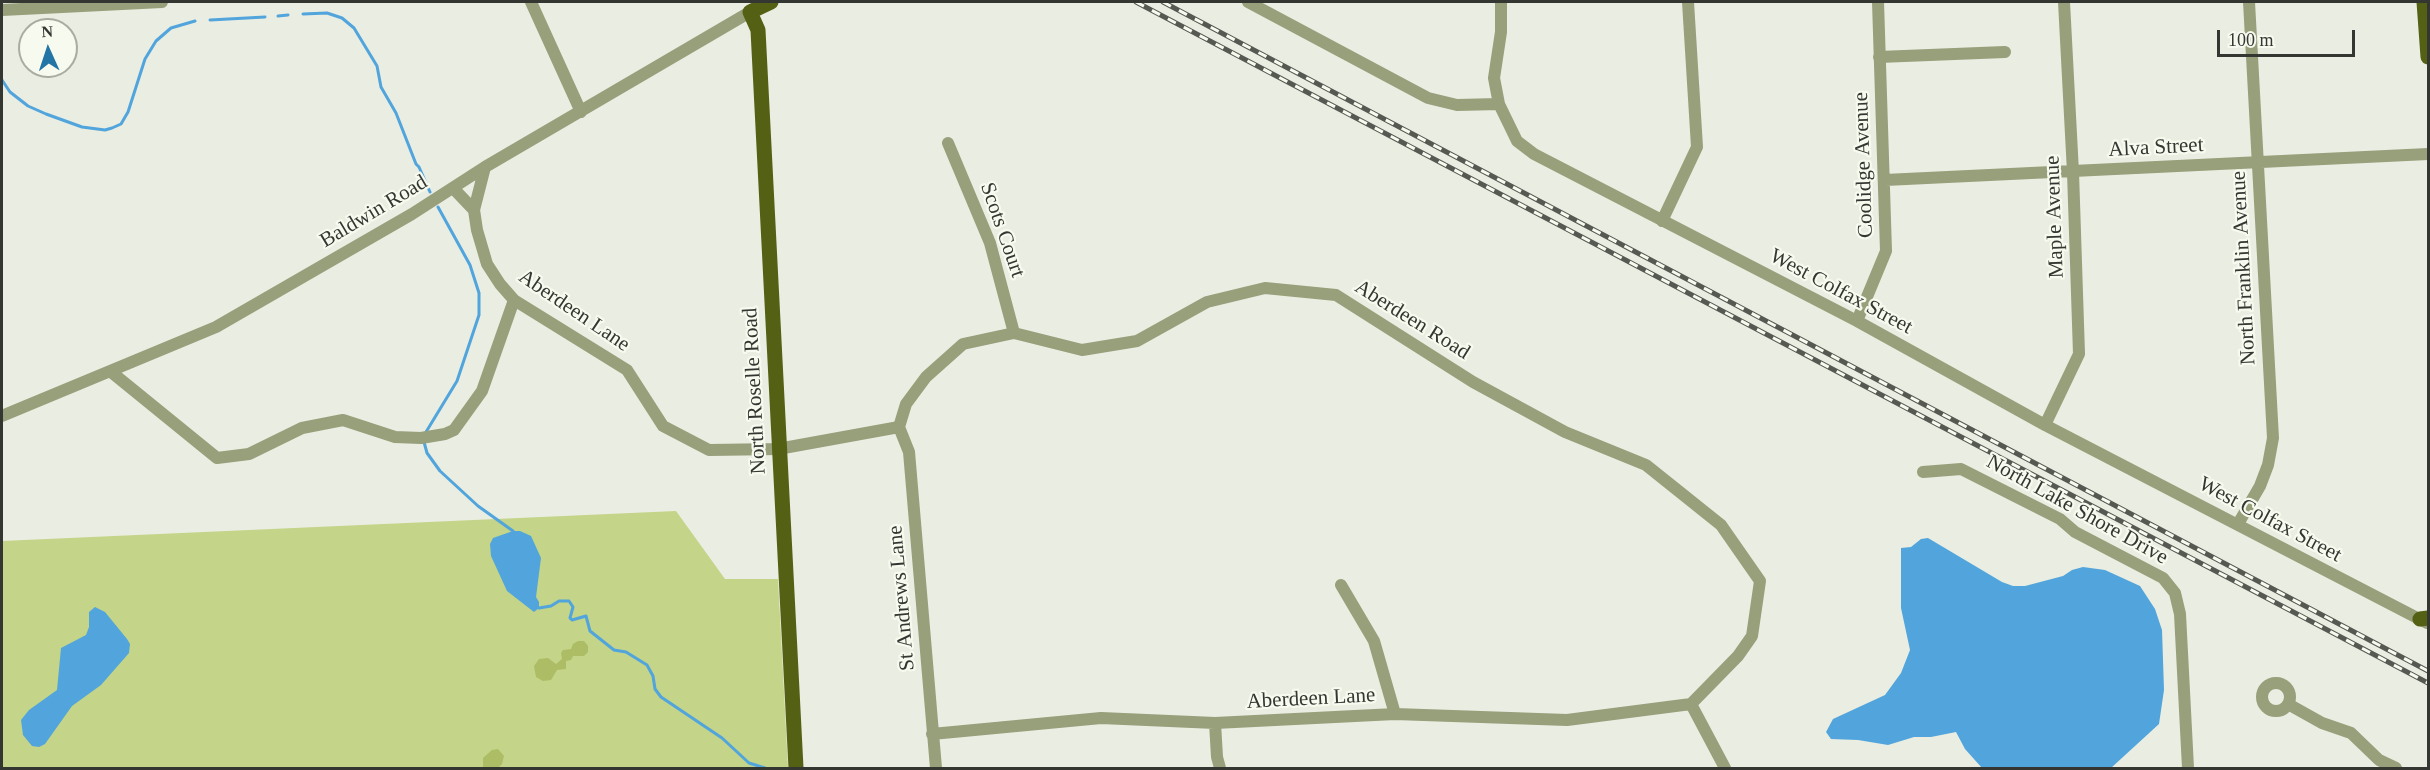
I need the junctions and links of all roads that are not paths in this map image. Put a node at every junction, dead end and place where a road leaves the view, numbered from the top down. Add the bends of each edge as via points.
1 (162, 2) edge
2 (531, 2) edge
3 (771, 2) edge
4 (1248, 2) edge
5 (1500, 2) edge
6 (1689, 2) edge
7 (1878, 2) edge
8 (2064, 2) edge
9 (2250, 2) edge
10 (2424, 2) edge
11 (2, 10) edge
12 (750, 12) junction
13 (2004, 52) dead end
14 (1879, 57) junction
15 (2428, 57) edge
16 (1499, 104) junction
17 (581, 112) junction
18 (948, 142) dead end
19 (2428, 154) edge
20 (2259, 162) junction
21 (485, 167) junction
22 (2073, 172) junction
23 (1885, 180) junction
24 (453, 188) junction
25 (474, 210) junction
26 (1662, 221) junction
27 (514, 300) junction
28 (1857, 321) junction
29 (1014, 333) junction
30 (110, 371) junction
31 (2, 416) edge
32 (2046, 424) junction
33 (899, 427) junction
34 (778, 449) junction
35 (1923, 472) dead end
36 (2238, 524) junction
37 (1341, 585) dead end
38 (2426, 620) edge
39 (1691, 704) junction
40 (2288, 704) dead end
41 (1395, 714) junction
42 (1215, 723) junction
43 (933, 734) junction
44 (2377, 764) edge
45 (796, 768) edge
46 (936, 768) edge
47 (1220, 768) edge
48 (1725, 768) edge
49 (2188, 768) edge
50 (2396, 768) edge

1 - 11 street
2 - 17 street
3 - 12 main road
4 - 16 street via 1428,98 1456,105
5 - 16 street, West Colfax Street via 1501,32 1494,78
6 - 26 street via 1697,147
7 - 14 street, Coolidge Avenue
8 - 22 street, Maple Avenue
9 - 20 street, North Franklin Avenue
10 - 15 main road
12 - 17 street, Baldwin Road
12 - 34 main road, North Roselle Road via 758,30
13 - 14 street
14 - 23 street, Coolidge Avenue
16 - 26 street, West Colfax Street via 1517,141 1534,154
17 - 21 street, Baldwin Road
18 - 29 street, Scots Court via 990,243
19 - 20 street, Alva Street
20 - 22 street, Alva Street
20 - 36 street, North Franklin Avenue via 2273,438 2268,465
21 - 24 street, Baldwin Road
21 - 25 street, Aberdeen Lane
22 - 23 street, Alva Street
22 - 32 street, Maple Avenue via 2079,354
23 - 28 street, Coolidge Avenue via 1886,251
24 - 25 street
24 - 30 street, Baldwin Road via 216,327
25 - 27 street, Aberdeen Lane via 487,264
26 - 28 street, West Colfax Street
27 - 30 street via 482,391 454,430 445,434 396,437 343,420 302,428 249,454 218,458
27 - 34 street, Aberdeen Lane via 627,370 663,426 709,450
28 - 32 street, West Colfax Street
29 - 33 street, Aberdeen Road via 963,344 926,377 906,404
29 - 39 street, Aberdeen Road via 1082,351 1137,341 1207,302 1263,289 1336,295 1473,381 1565,432 1646,465 1721,525 1760,581 1752,636
30 - 31 street, Baldwin Road
32 - 36 street, West Colfax Street
33 - 34 street
33 - 43 street, St Andrews Lane via 909,452
34 - 45 main road, North Roselle Road
35 - 49 street, North Lake Shore Drive via 1961,469 2060,519 2075,532 2163,578 2175,593 2180,614
36 - 38 street, West Colfax Street
37 - 41 street via 1374,641
39 - 41 street, Aberdeen Lane via 1567,720
39 - 48 street
40 - 44 street via 2322,723 2351,733
41 - 42 street, Aberdeen Lane
42 - 43 street, Aberdeen Lane via 1101,718
42 - 47 street
43 - 46 street, St Andrews Lane
44 - 50 street

